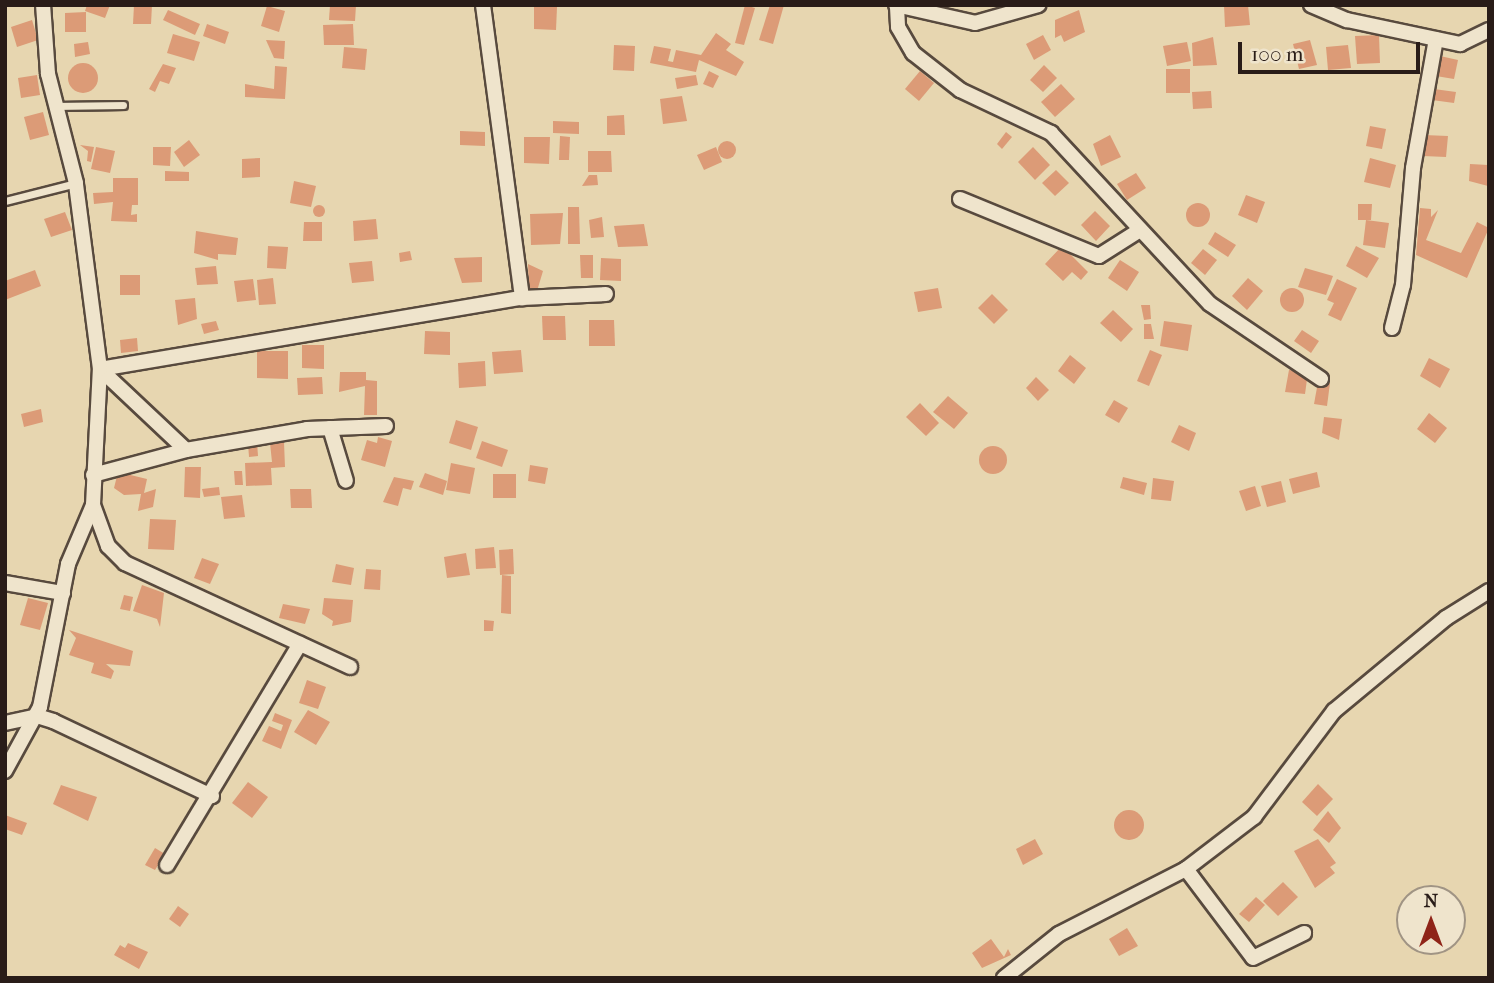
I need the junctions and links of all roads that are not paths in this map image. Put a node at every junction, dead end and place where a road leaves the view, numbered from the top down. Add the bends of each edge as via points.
1 (43, 5) edge
2 (484, 5) edge
3 (1038, 5) edge
4 (1311, 5) edge
5 (897, 6) edge
6 (1489, 30) edge
7 (1436, 39) junction
8 (123, 105) dead end
9 (56, 106) junction
10 (76, 183) junction
11 (960, 199) dead end
12 (5, 201) edge
13 (1140, 230) junction
14 (606, 293) dead end
15 (522, 298) junction
16 (1392, 328) dead end
17 (100, 369) junction
18 (1321, 379) dead end
19 (386, 426) dead end
20 (330, 428) junction
21 (186, 450) junction
22 (93, 475) junction
23 (346, 481) dead end
24 (93, 505) junction
25 (80, 536) junction
26 (108, 546) junction
27 (5, 583) edge
28 (1489, 591) edge
29 (63, 593) junction
30 (300, 644) junction
31 (350, 667) dead end
32 (37, 716) junction
33 (5, 723) edge
34 (5, 771) edge
35 (212, 796) junction
36 (167, 865) dead end
37 (1186, 869) junction
38 (1304, 933) dead end
39 (1004, 978) edge

1 - 9 street
2 - 15 street
3 - 5 street via 975,23
4 - 7 street via 1347,20
5 - 13 street via 898,27 913,53 960,90 1051,134
6 - 7 street via 1460,44
7 - 16 street via 1413,168 1403,285
8 - 9 lane
9 - 10 street
10 - 12 lane
10 - 17 street
11 - 13 street via 1099,256
13 - 18 street via 1210,304
14 - 15 street
15 - 17 street
17 - 21 street
17 - 22 street
19 - 20 street
20 - 21 street
20 - 23 street
21 - 22 street
22 - 24 street
24 - 25 street
24 - 26 street
25 - 26 street
25 - 29 street
26 - 30 street via 125,563
27 - 29 street
28 - 37 street via 1446,618 1334,711 1254,817
29 - 32 street
30 - 31 street
30 - 35 street
32 - 33 street
32 - 34 street
32 - 35 street
35 - 36 street
37 - 38 street via 1253,958
37 - 39 street via 1059,934

